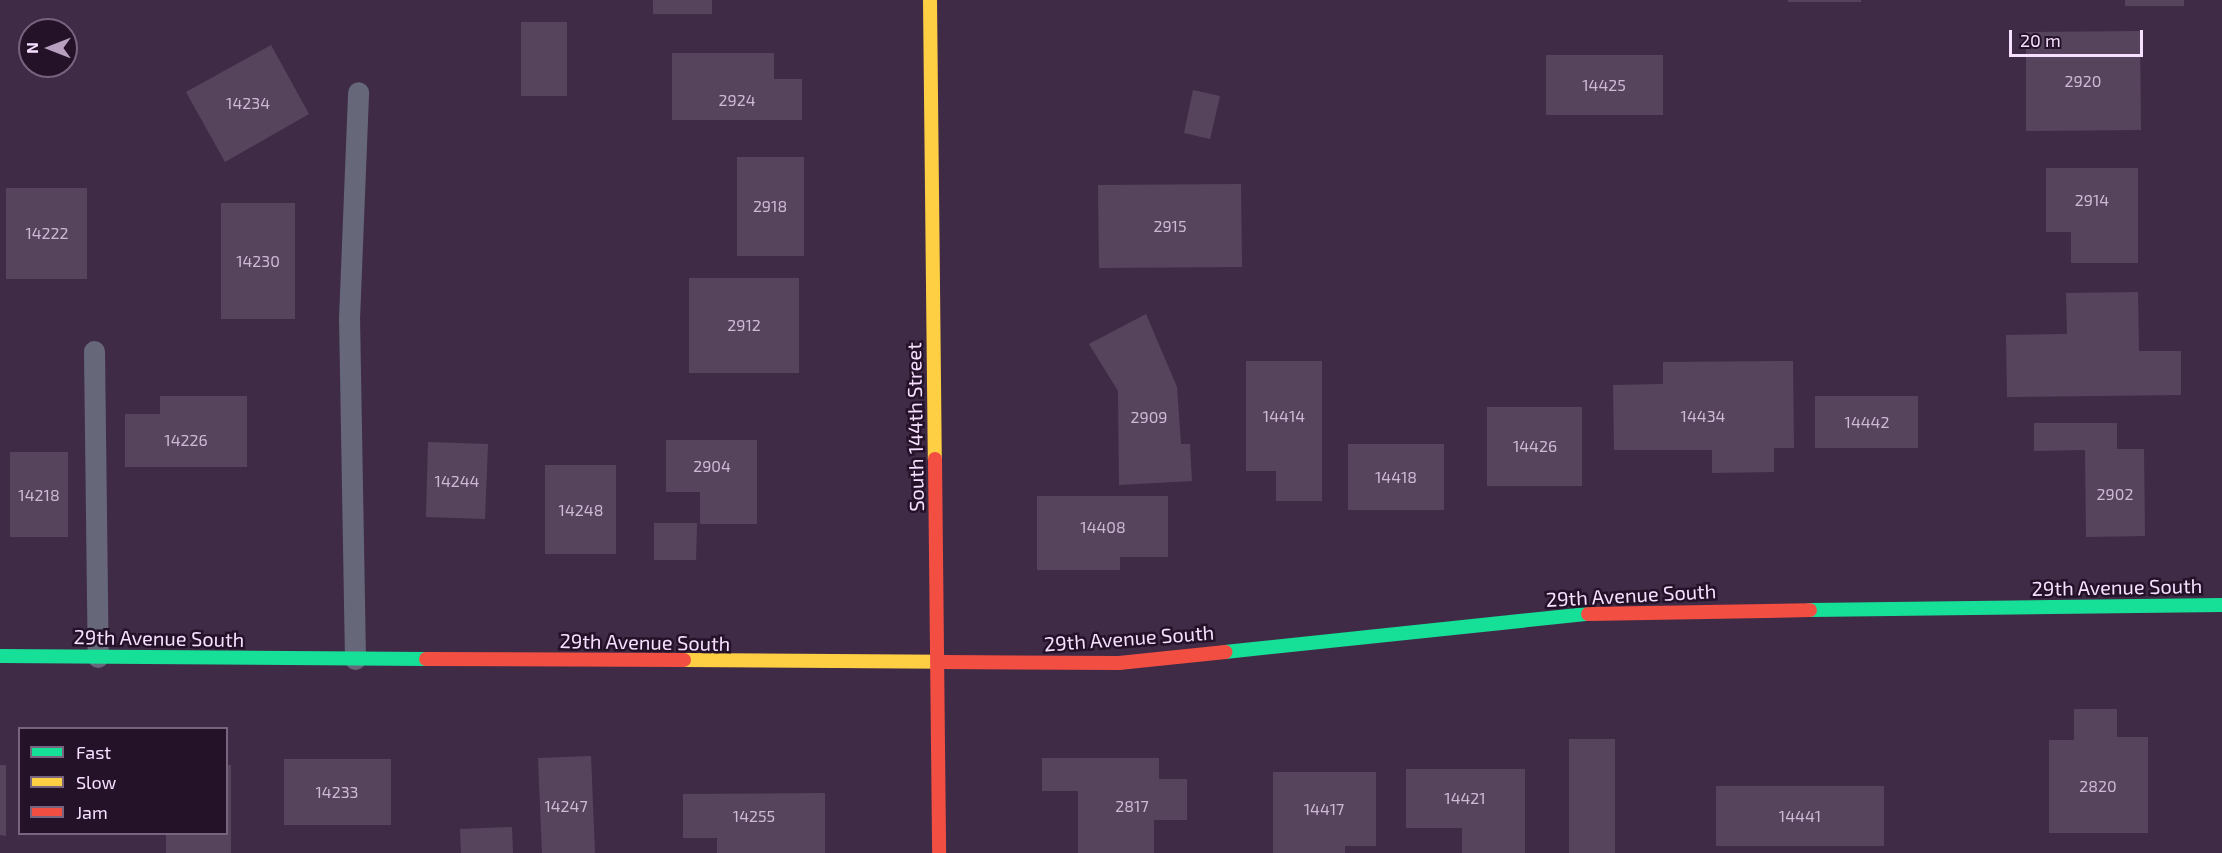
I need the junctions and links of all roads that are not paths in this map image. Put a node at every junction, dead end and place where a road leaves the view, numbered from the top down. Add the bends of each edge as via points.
1 (930, 0) edge
2 (358, 92) dead end
3 (94, 351) dead end
4 (2222, 605) edge
5 (0, 656) edge
6 (98, 657) junction
7 (355, 659) junction
8 (937, 665) junction
9 (939, 853) edge

1 - 8 street, South 144th Street
2 - 7 lane via 349,319
3 - 6 lane
4 - 8 street, 29th Avenue South via 1610,612 1119,663
5 - 6 street, 29th Avenue South
6 - 7 street, 29th Avenue South
7 - 8 street, 29th Avenue South
8 - 9 street, South 144th Street

